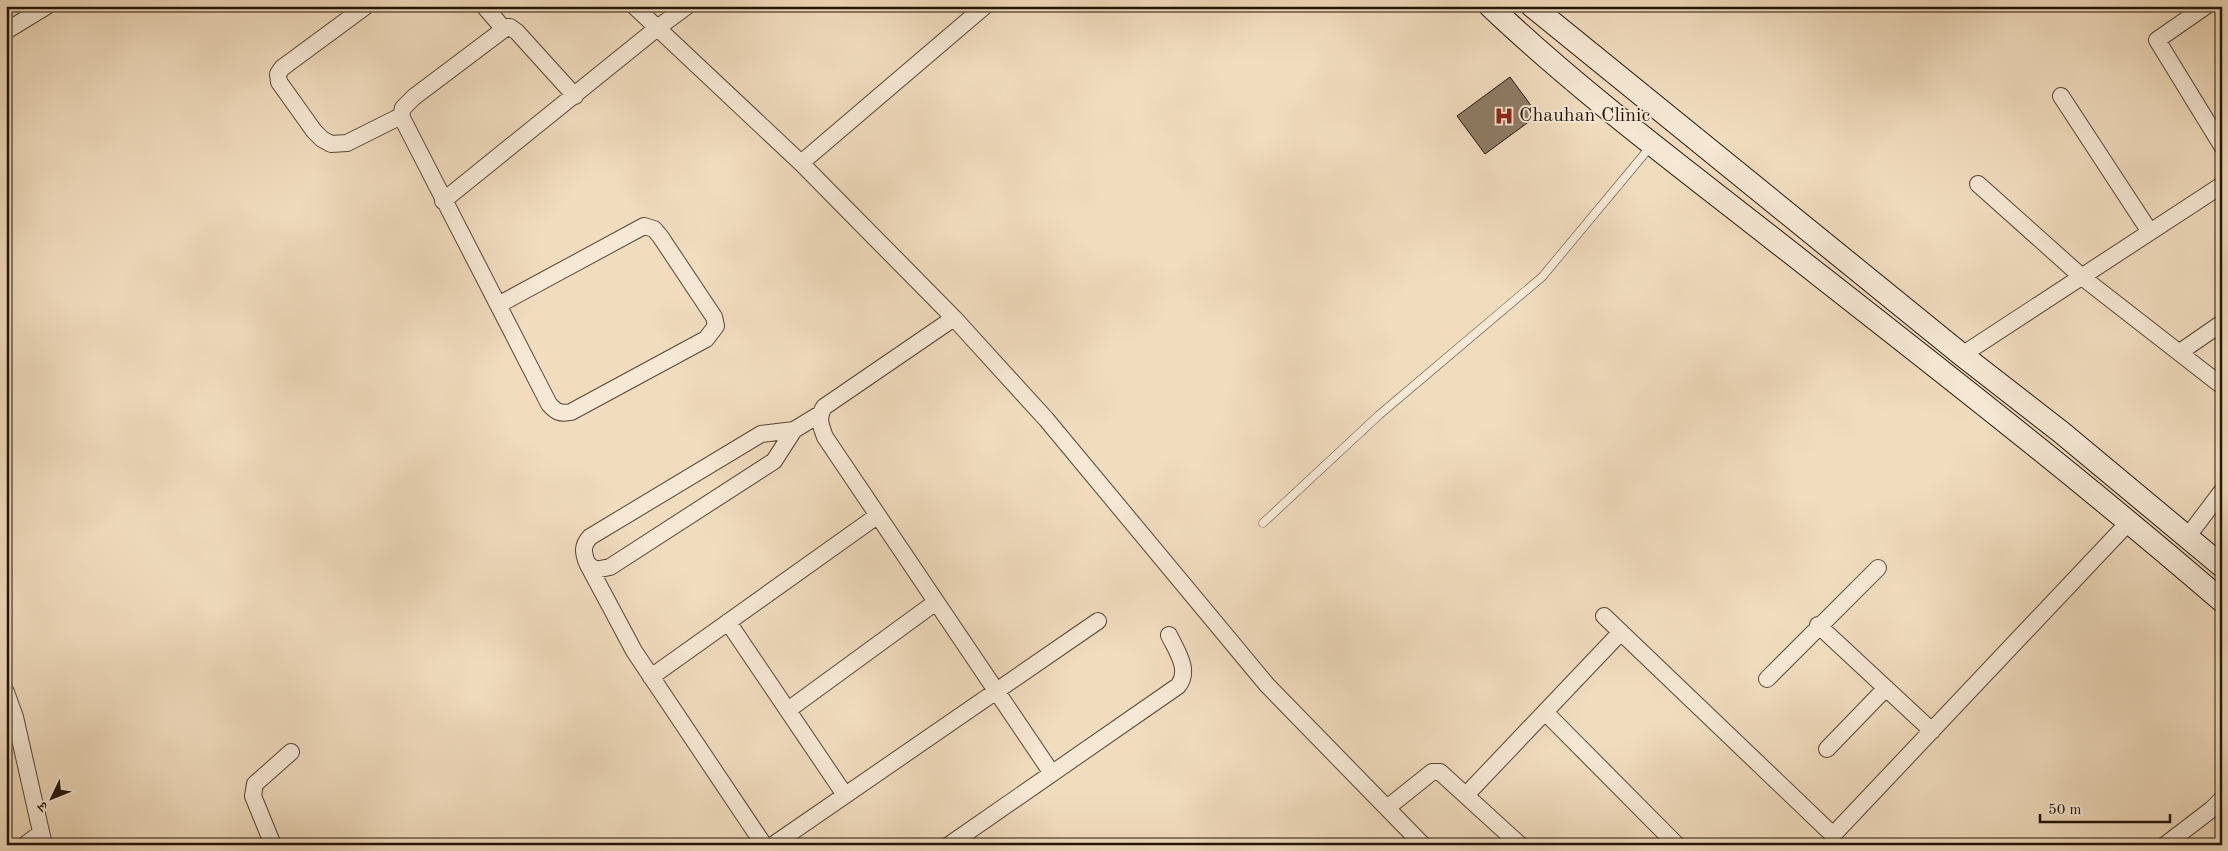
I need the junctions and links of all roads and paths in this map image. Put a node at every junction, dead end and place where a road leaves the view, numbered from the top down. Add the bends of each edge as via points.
1 (47, 6) edge
2 (366, 6) edge
3 (484, 6) edge
4 (634, 6) edge
5 (687, 6) edge
6 (985, 6) edge
7 (1490, 6) edge
8 (1532, 6) edge
9 (2206, 6) edge
10 (503, 28) junction
11 (7, 29) edge
12 (656, 29) junction
13 (575, 96) junction
14 (2061, 96) dead end
15 (401, 116) junction
16 (1652, 144) junction
17 (2222, 146) edge
18 (801, 163) junction
19 (1978, 184) dead end
20 (2222, 185) edge
21 (443, 202) junction
22 (2150, 232) junction
23 (2082, 277) junction
24 (498, 305) junction
25 (954, 318) junction
26 (2222, 324) edge
27 (2180, 352) junction
28 (1962, 354) junction
29 (2222, 386) edge
30 (820, 414) junction
31 (794, 430) junction
32 (2222, 491) edge
33 (877, 516) junction
34 (2130, 522) junction
35 (1263, 523) dead end
36 (2188, 536) junction
37 (587, 563) junction
38 (2222, 566) edge
39 (1878, 568) dead end
40 (2222, 601) edge
41 (936, 602) junction
42 (1604, 616) dead end
43 (1098, 621) dead end
44 (728, 622) junction
45 (1818, 625) junction
46 (1621, 632) junction
47 (1169, 635) dead end
48 (651, 677) junction
49 (1767, 679) dead end
50 (1886, 688) junction
51 (996, 692) junction
52 (7, 698) edge
53 (788, 710) junction
54 (1545, 712) junction
55 (1932, 731) junction
56 (1827, 749) dead end
57 (291, 752) dead end
58 (1051, 772) junction
59 (845, 795) junction
60 (1466, 796) junction
61 (2222, 799) edge
62 (1387, 808) junction
63 (43, 839) edge
64 (1829, 840) edge
65 (25, 845) edge
66 (273, 845) edge
67 (764, 845) edge
68 (772, 845) edge
69 (949, 845) edge
70 (1423, 845) edge
71 (1520, 845) edge
72 (1677, 845) edge
73 (2164, 845) edge

1 - 11 street
2 - 15 street via 282,68 278,74 279,82 314,131 331,144 347,143
3 - 10 street
4 - 12 street
5 - 12 street
6 - 18 street
7 - 16 main road
8 - 28 main road
9 - 17 street via 2157,40
10 - 13 street via 513,29
10 - 15 street via 414,97 403,108
12 - 13 street
12 - 18 street
13 - 21 street
14 - 22 street
15 - 21 street
16 - 34 main road
16 - 35 lane via 1542,277 1379,415
18 - 25 street
19 - 23 street
20 - 22 street
21 - 24 street
22 - 23 street
23 - 27 street
23 - 28 street
24 - 24 street via 644,226 654,229 660,236 714,317 716,326 706,339 571,412 561,414 549,404
25 - 30 street via 824,407
25 - 62 street via 1046,419 1267,685
26 - 27 street
27 - 29 street
28 - 36 main road
30 - 31 street
30 - 33 street via 825,437
31 - 37 street via 774,461 610,567 595,570
31 - 37 street via 761,434 590,538 584,544 583,552
32 - 36 street
33 - 41 street
33 - 44 street
34 - 40 main road
34 - 55 street
36 - 38 main road
37 - 48 street
39 - 45 street
41 - 51 street
41 - 53 street
42 - 46 street
43 - 51 street
44 - 48 street
44 - 53 street
45 - 49 street
45 - 50 street
46 - 54 street
46 - 64 street
47 - 58 street via 1184,673 1178,686
48 - 67 street
50 - 55 street
50 - 56 street
51 - 58 street
51 - 59 street
52 - 63 street
53 - 59 street
54 - 60 street
54 - 72 street
55 - 64 street
57 - 66 street via 253,788 253,796
58 - 69 street
59 - 68 street
60 - 62 street via 1445,775 1436,771
60 - 71 street
61 - 73 street
62 - 70 street
63 - 65 street

